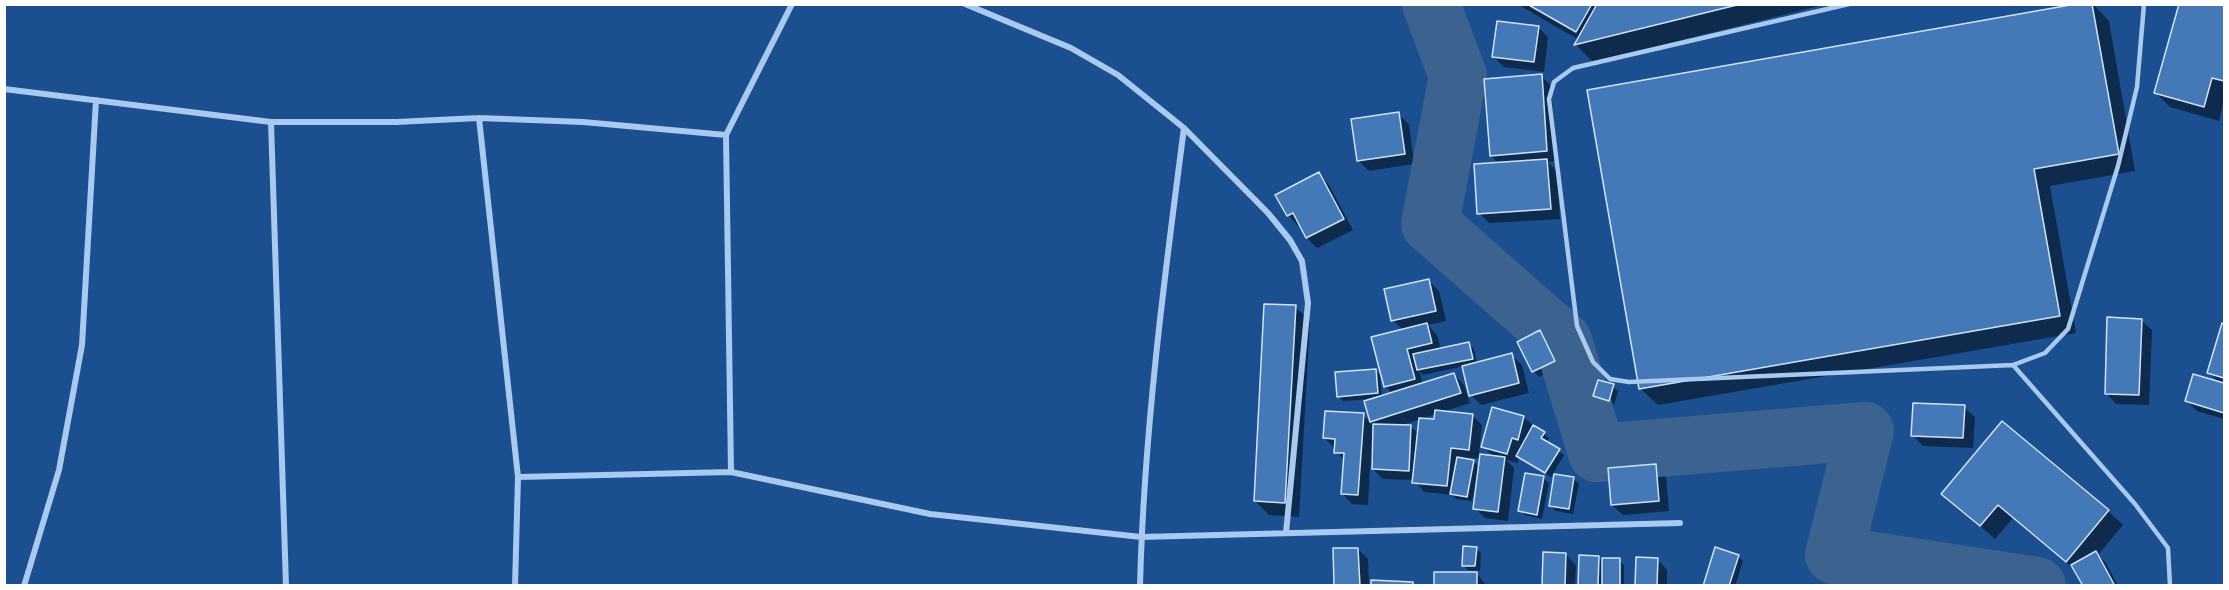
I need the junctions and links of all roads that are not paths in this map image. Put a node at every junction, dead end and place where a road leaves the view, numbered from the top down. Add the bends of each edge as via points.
1 (792, 4) edge
2 (965, 4) edge
3 (1849, 4) edge
4 (2144, 4) edge
5 (4, 89) edge
6 (96, 100) junction
7 (479, 118) junction
8 (271, 122) junction
9 (1184, 128) junction
10 (726, 135) junction
11 (2013, 365) junction
12 (731, 472) junction
13 (518, 477) junction
14 (1680, 523) dead end
15 (1286, 533) junction
16 (1141, 537) junction
17 (24, 585) edge
18 (286, 585) edge
19 (515, 585) edge
20 (1140, 585) edge
21 (2170, 585) edge

1 - 10 street
2 - 9 street via 1071,48 1118,75
3 - 11 lane via 1573,68 1554,82 1549,99 1576,326 1593,362 1610,379 1629,382
4 - 11 lane via 2137,87 2121,155 2068,329 2045,353
5 - 6 street
6 - 8 street
6 - 17 street via 82,345 59,470
7 - 8 street
7 - 10 street via 583,122
7 - 13 street
8 - 18 street
9 - 15 street via 1268,213 1302,261 1308,303
9 - 16 street via 1158,324
10 - 12 street
11 - 21 lane via 2135,504 2168,548
12 - 13 street
12 - 16 street via 930,514
13 - 19 street
14 - 15 street
15 - 16 street
16 - 20 street

